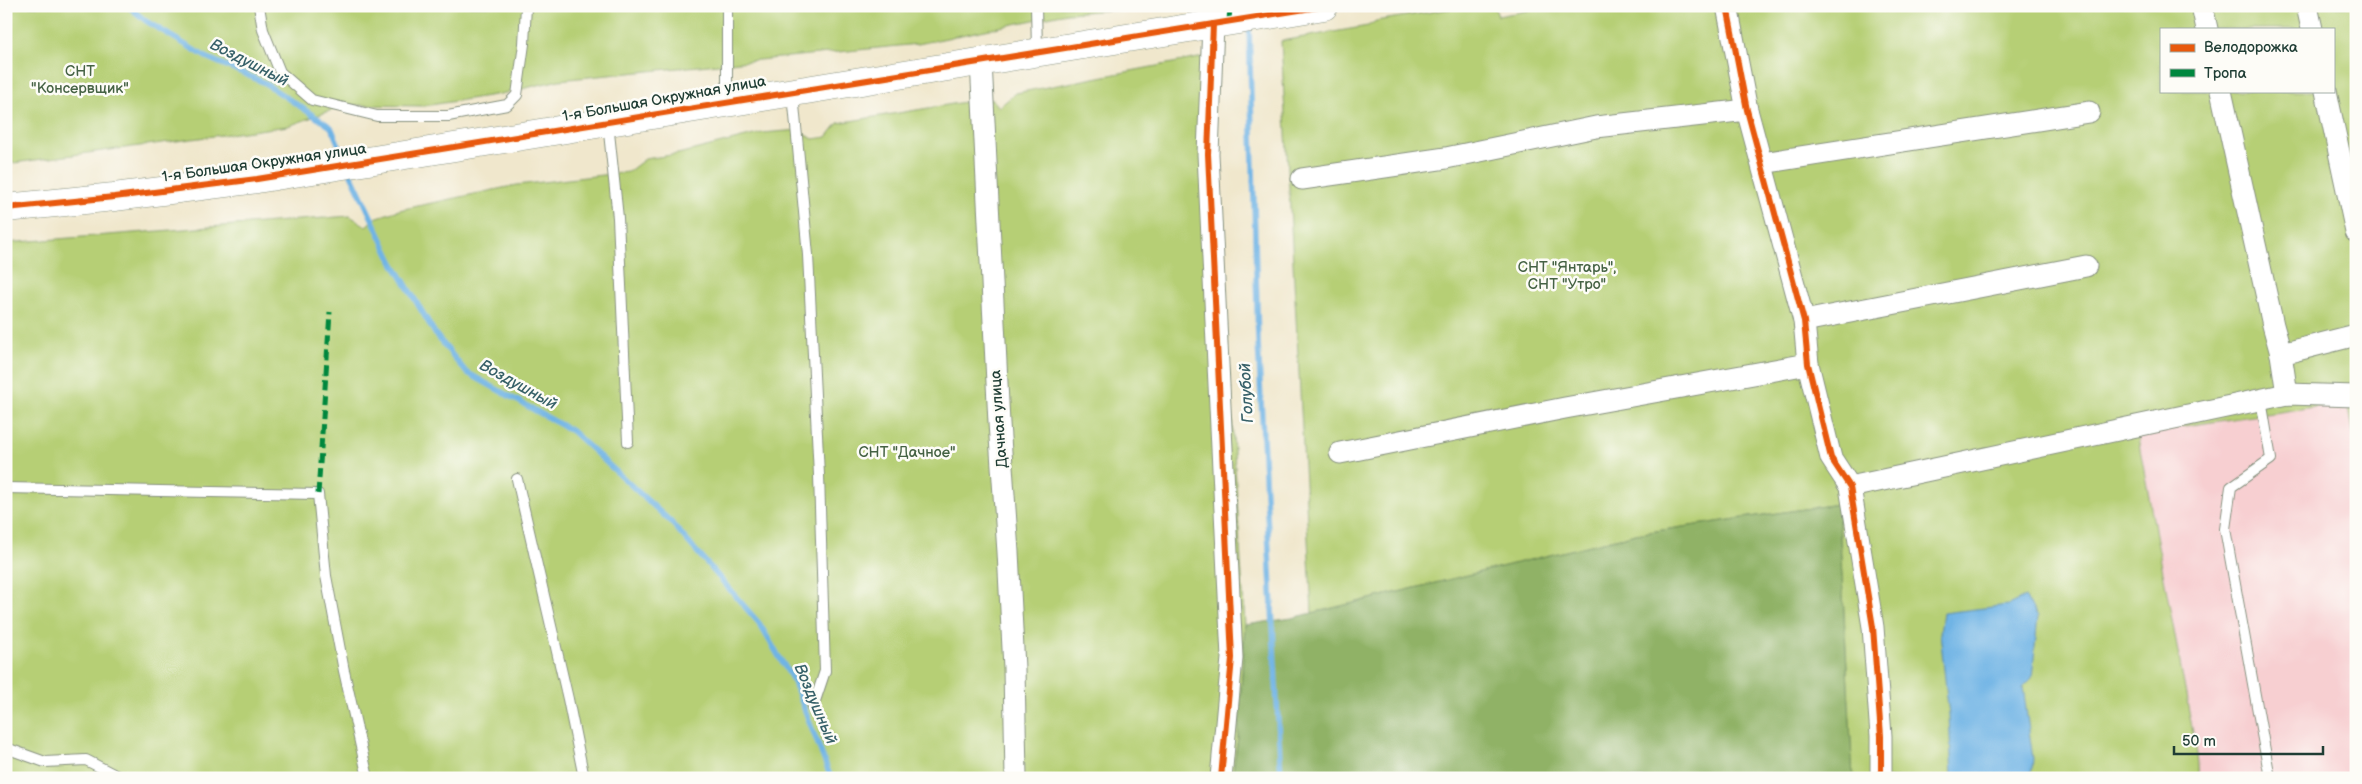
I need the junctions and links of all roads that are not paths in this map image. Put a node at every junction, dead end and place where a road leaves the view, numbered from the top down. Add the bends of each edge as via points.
1 (259, 6) edge
2 (526, 6) edge
3 (727, 6) edge
4 (1036, 6) edge
5 (1324, 6) edge
6 (1727, 6) edge
7 (2202, 6) edge
8 (2307, 6) edge
9 (1268, 11) edge
10 (1221, 23) junction
11 (2207, 28) edge
12 (2312, 28) edge
13 (1037, 51) junction
14 (981, 61) junction
15 (792, 91) junction
16 (2221, 92) edge
17 (2326, 92) edge
18 (727, 101) junction
19 (1747, 110) junction
20 (2089, 112) dead end
21 (608, 122) junction
22 (1762, 162) junction
23 (1302, 179) dead end
24 (6, 208) edge
25 (2356, 232) edge
26 (2086, 266) dead end
27 (1804, 321) junction
28 (2356, 335) edge
29 (2281, 354) junction
30 (1808, 364) junction
31 (2287, 394) junction
32 (2356, 396) edge
33 (2261, 400) junction
34 (628, 442) dead end
35 (1340, 453) dead end
36 (517, 479) dead end
37 (1850, 486) junction
38 (6, 488) edge
39 (813, 707) dead end
40 (6, 748) edge
41 (121, 778) edge
42 (368, 778) edge
43 (584, 778) edge
44 (1016, 778) edge
45 (1221, 778) edge
46 (1881, 778) edge
47 (2270, 778) edge

1 - 2 lane via 263,30 280,72 312,100 377,116 448,116 507,105 517,95
3 - 18 lane
4 - 13 lane
5 - 9 street, 1-я Большая Окружная улица
6 - 19 street
7 - 11 street
8 - 12 street
9 - 10 street, 1-я Большая Окружная улица
10 - 13 street, 1-я Большая Окружная улица
10 - 45 street via 1208,154 1232,658
13 - 14 street, 1-я Большая Окружная улица
14 - 15 street, 1-я Большая Окружная улица
14 - 44 street, Дачная улица via 1009,562
15 - 18 street, 1-я Большая Окружная улица
15 - 39 lane via 808,255 819,475 825,671
16 - 29 street
17 - 25 street
18 - 21 street, 1-я Большая Окружная улица
19 - 22 street
19 - 23 street via 1596,128 1446,158
20 - 22 street
21 - 24 street, 1-я Большая Окружная улица via 257,178
21 - 34 lane via 618,218
22 - 27 street
26 - 27 street
27 - 30 street
28 - 29 street
29 - 31 street
30 - 35 street
30 - 37 street via 1831,458
31 - 32 street
31 - 33 street
33 - 37 street
33 - 47 lane via 2271,459 2231,487 2225,529
36 - 43 lane
37 - 46 street via 1873,627
38 - 42 lane via 318,494 326,576
40 - 41 lane via 45,762 86,760

